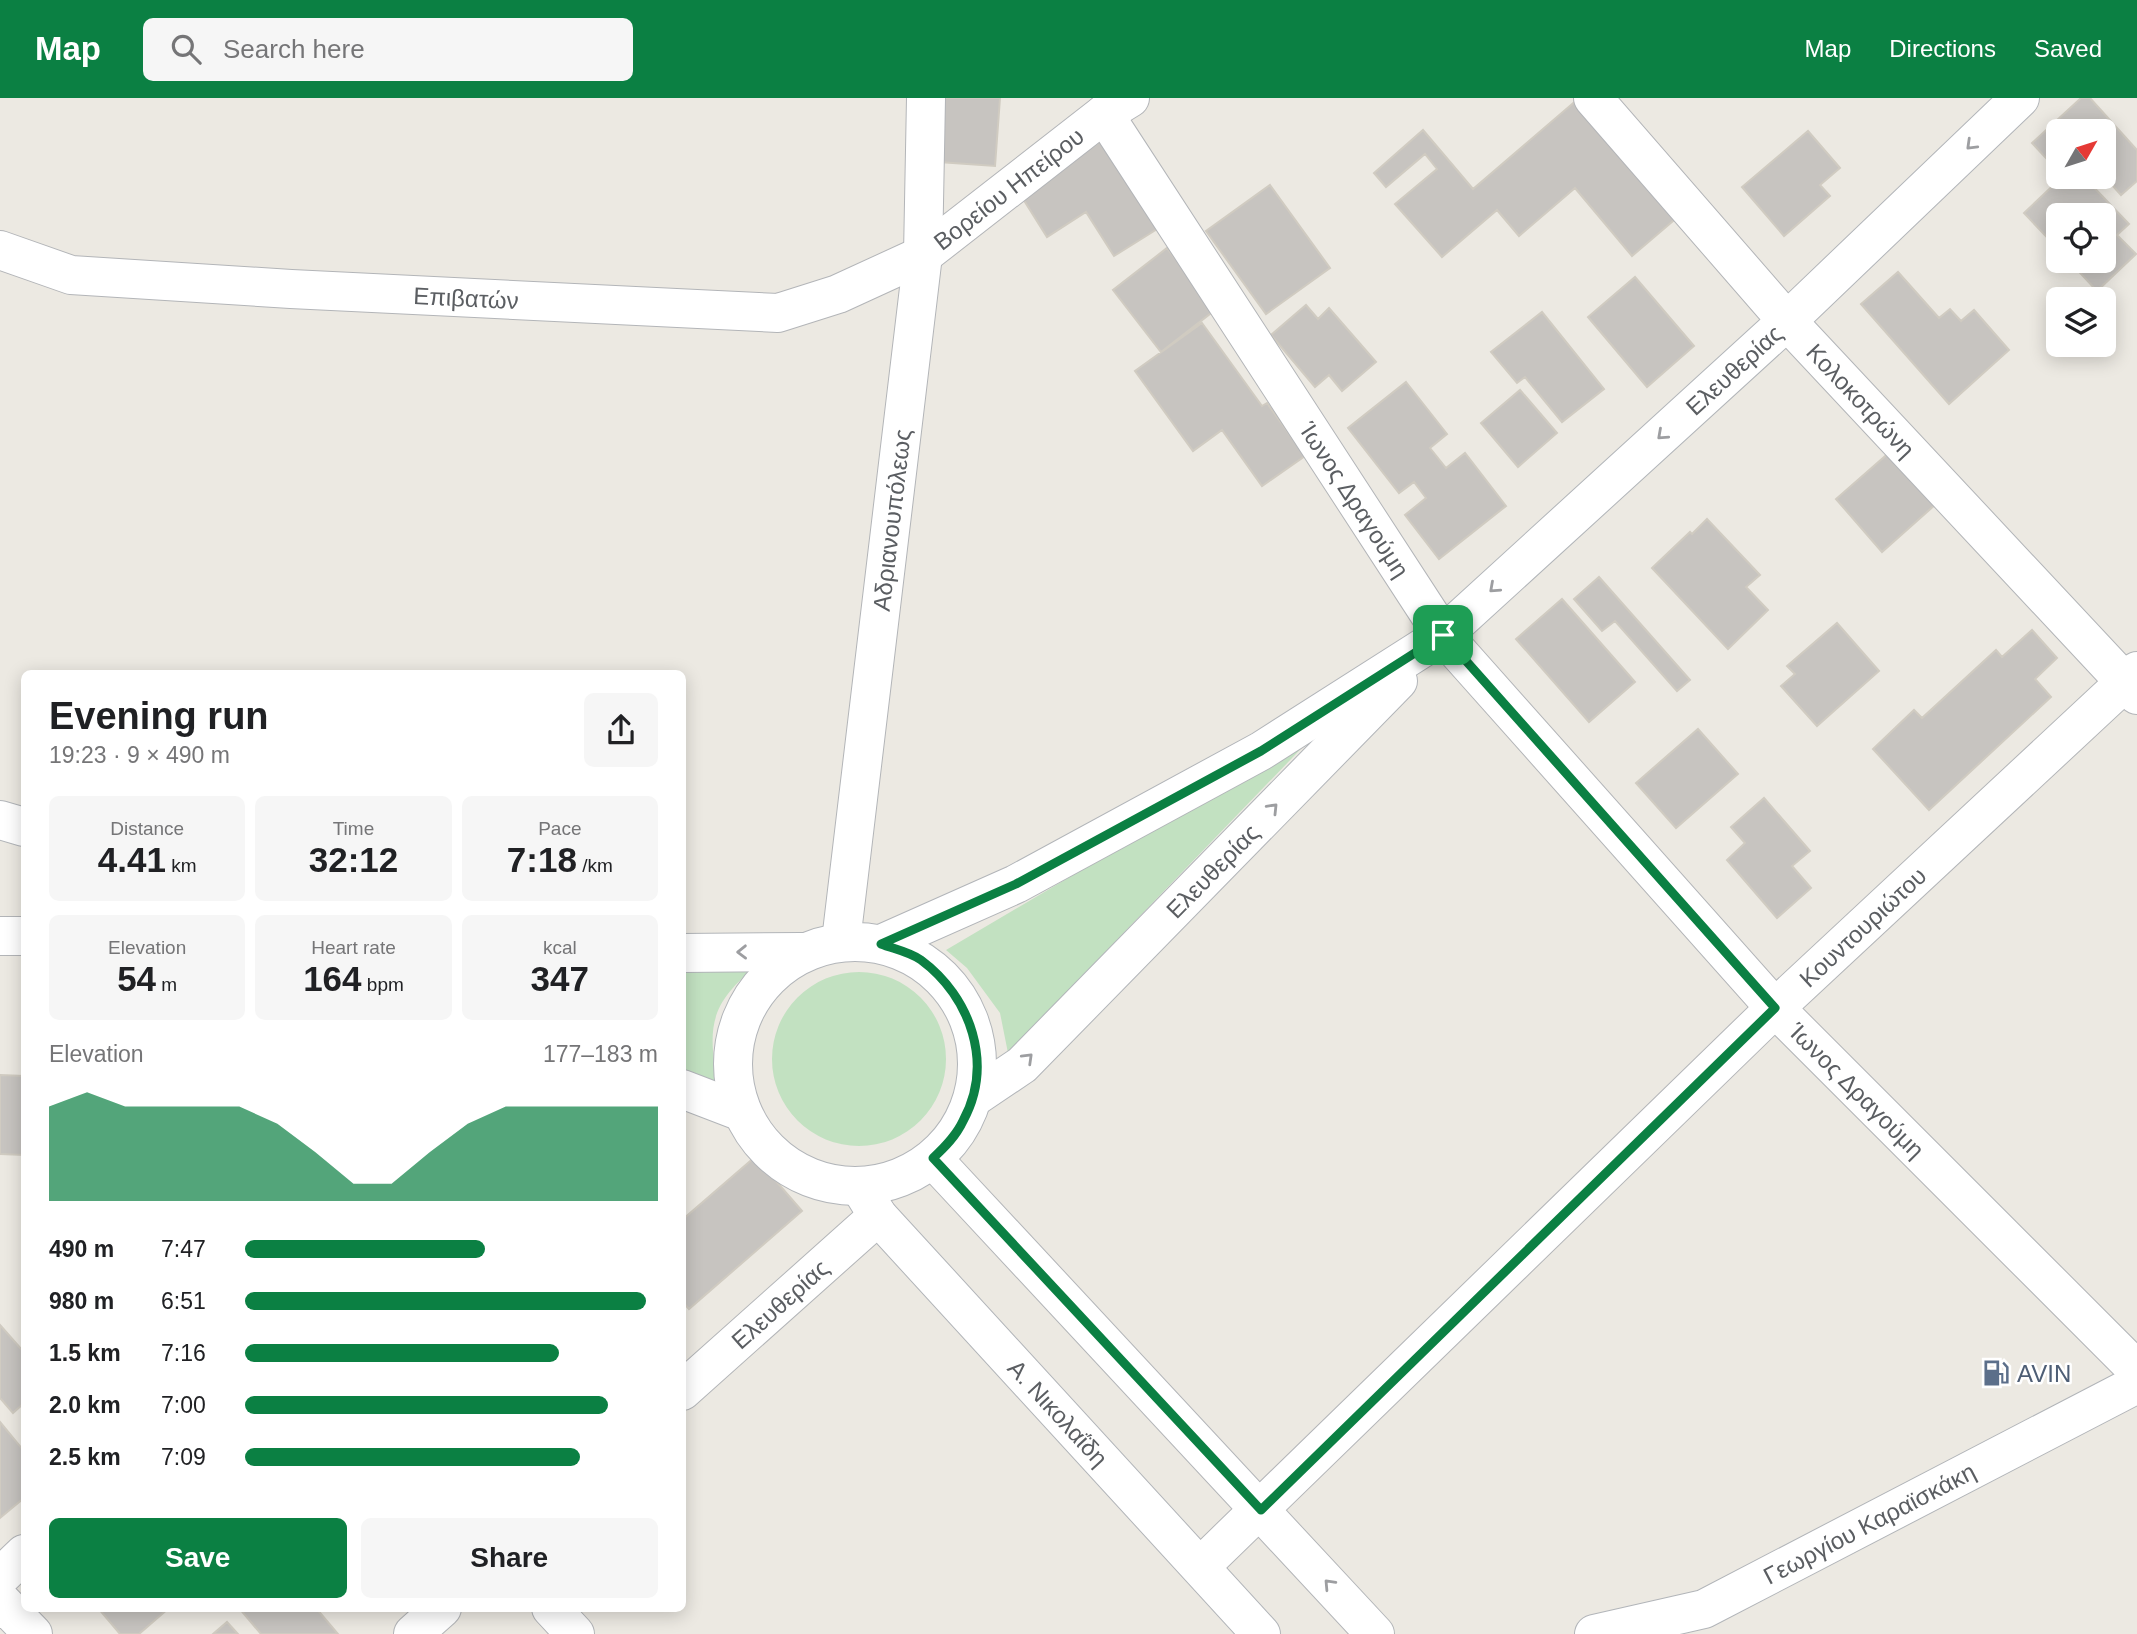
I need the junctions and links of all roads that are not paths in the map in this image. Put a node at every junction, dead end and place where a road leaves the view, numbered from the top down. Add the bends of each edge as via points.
1 (926, 98) edge
2 (1593, 98) edge
3 (2020, 98) edge
4 (1117, 106) edge
5 (0, 250) edge
6 (923, 255) junction
7 (1787, 321) junction
8 (1443, 635) junction
9 (2133, 683) edge
10 (0, 820) edge
11 (21, 826) edge
12 (0, 936) edge
13 (21, 936) edge
14 (841, 941) junction
15 (881, 944) junction
16 (802, 952) junction
17 (686, 953) edge
18 (1775, 1008) junction
19 (686, 1091) edge
20 (973, 1098) junction
21 (742, 1112) junction
22 (933, 1158) junction
23 (869, 1202) junction
24 (2137, 1370) edge
25 (2137, 1384) edge
26 (686, 1387) edge
27 (1261, 1510) junction
28 (21, 1557) edge
29 (1201, 1566) junction
30 (0, 1577) edge
31 (0, 1600) edge
32 (438, 1612) edge
33 (555, 1612) edge
34 (1693, 1621) edge
35 (33, 1634) edge
36 (413, 1634) edge
37 (575, 1634) edge
38 (1261, 1634) edge
39 (1375, 1634) edge
40 (1594, 1634) edge

1 - 6 street, Αδριανουπόλεως
2 - 7 street, Κολοκοτρώνη
3 -> 7 street, Ελευθερίας
4 - 6 street, Βορείου Ηπείρου
4 - 8 street, Ίωνος Δραγούμη
5 - 6 street, Επιβατών via 71,275 778,313 838,294
6 - 14 street, Αδριανουπόλεως
7 -> 8 street, Ελευθερίας
7 - 9 street, Κολοκοτρώνη
8 - 15 street, Ελευθερίας via 1261,751 1016,884
8 - 18 street, Ίωνος Δραγούμη
20 -> 8 street, Ελευθερίας via 1023,1065
9 - 18 street, Κουντουριώτου
10 - 11 street
12 - 13 street
14 - 15 street
14 - 16 street
15 - 20 street via 919,958 949,984 969,1019 978,1058
16 -> 17 street
16 - 21 street via 771,973 747,1003 738,1026 732,1076
18 - 24 street, Ίωνος Δραγούμη
18 - 27 street, Κουντουριώτου
19 - 21 street
20 - 22 street via 951,1141
21 - 23 street via 761,1144 789,1168
22 - 23 street via 887,1183
22 - 27 street
23 - 26 street, Ελευθερίας
23 - 29 street, Α. Νικολαΐδη
25 - 34 street, Γεωργίου Καραϊσκάκη
27 - 29 street, Κουντουριώτου
39 -> 27 street
28 - 30 street
29 - 38 street, Α. Νικολαΐδη
31 - 35 street
32 - 36 street
33 - 37 street
34 - 40 street, Γεωργίου Καραϊσκάκη

